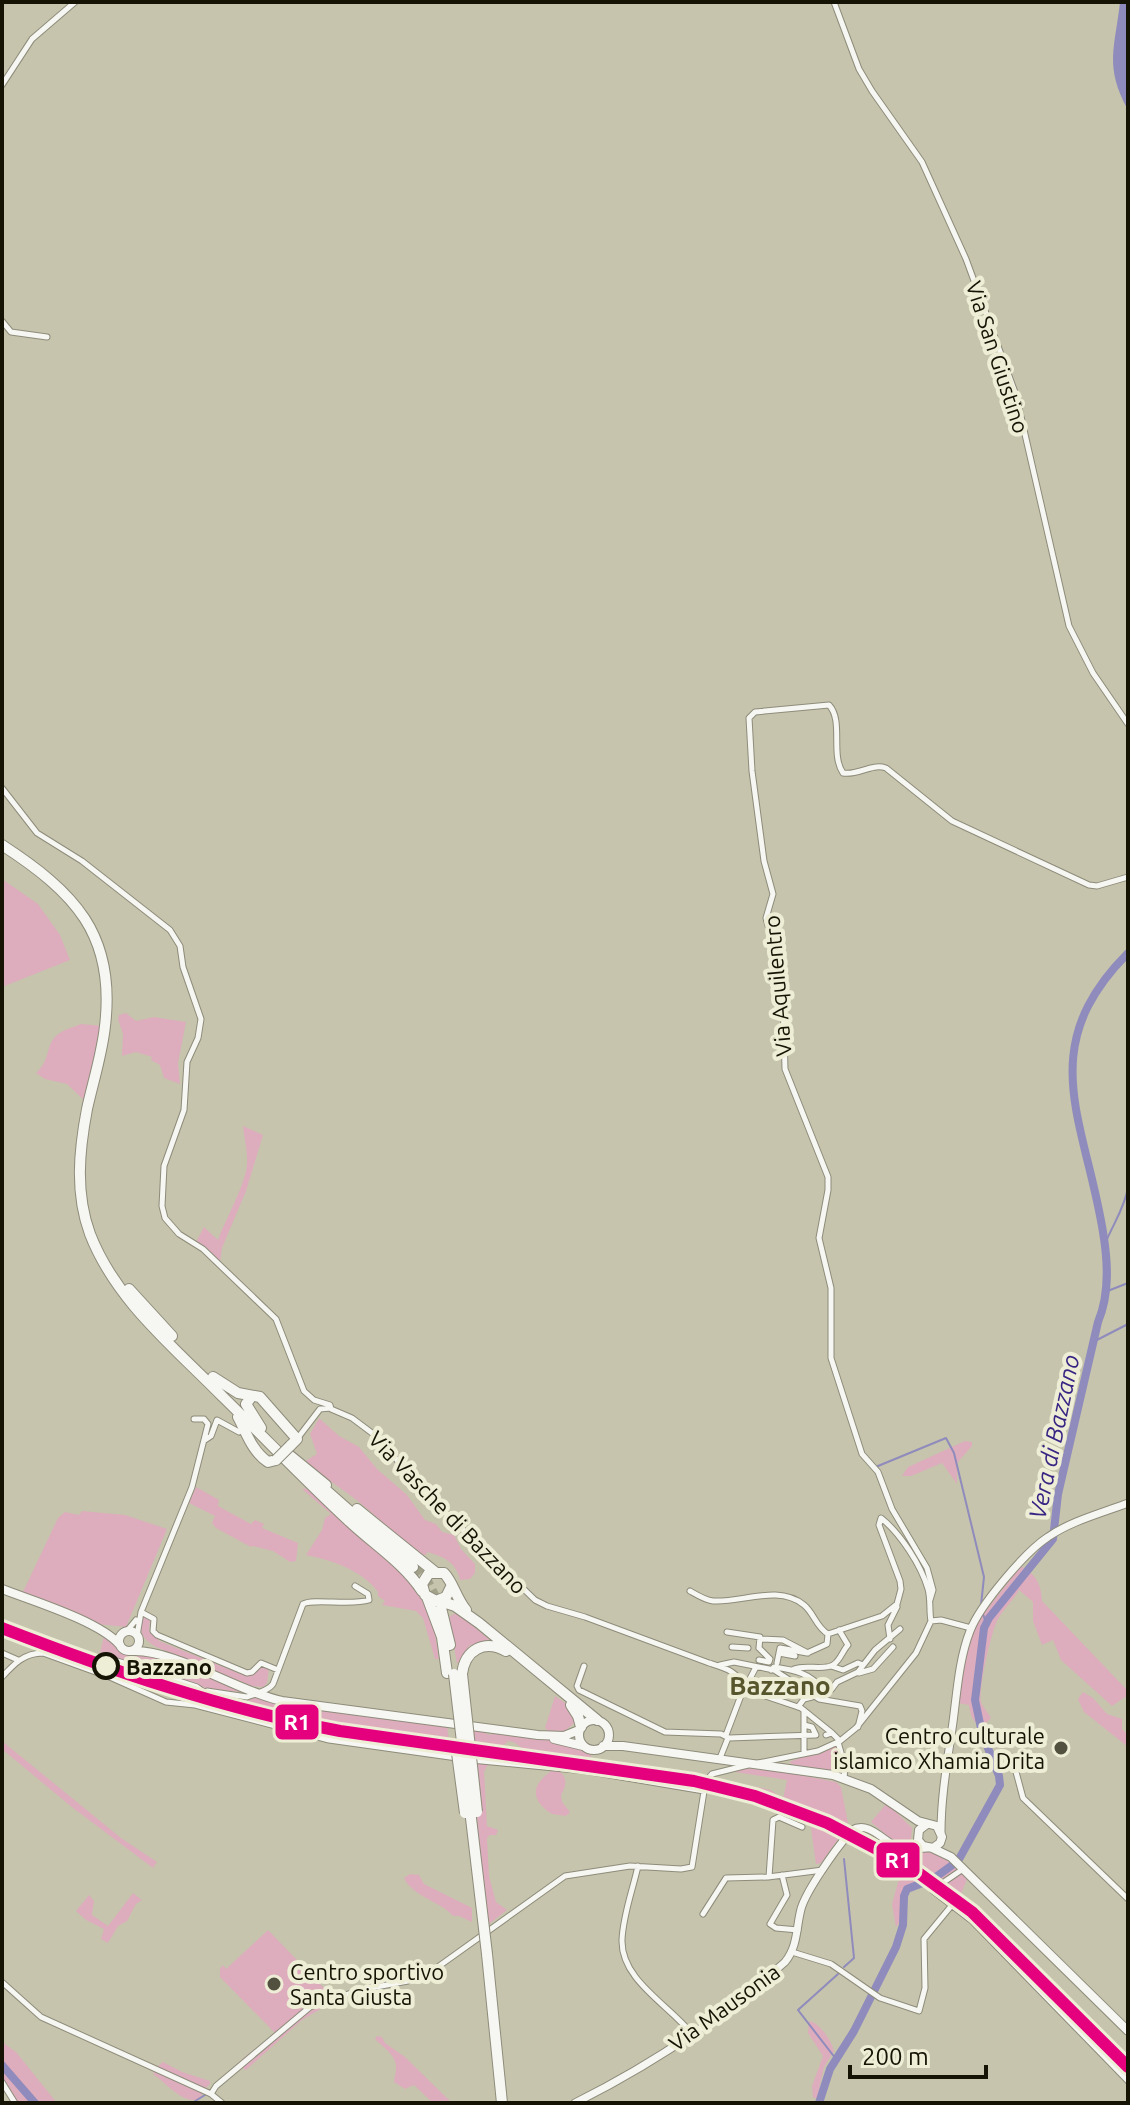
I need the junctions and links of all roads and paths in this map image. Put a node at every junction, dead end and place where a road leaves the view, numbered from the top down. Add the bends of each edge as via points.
1 (75, 2) edge
2 (834, 2) edge
3 (2, 85) edge
4 (2, 321) edge
5 (47, 337) dead end
6 (1128, 724) edge
7 (2, 788) edge
8 (2, 837) edge
9 (2, 845) edge
10 (1128, 877) edge
11 (213, 1377) junction
12 (252, 1396) junction
13 (231, 1405) junction
14 (331, 1409) junction
15 (194, 1419) dead end
16 (239, 1432) dead end
17 (262, 1432) junction
18 (204, 1440) junction
19 (251, 1444) junction
20 (287, 1451) junction
21 (1128, 1503) edge
22 (413, 1567) tunnel mouth
23 (435, 1572) junction
24 (355, 1586) dead end
25 (451, 1587) junction
26 (2, 1589) edge
27 (690, 1591) dead end
28 (425, 1594) junction
29 (930, 1600) junction
30 (441, 1604) junction
31 (896, 1606) junction
32 (141, 1612) junction
33 (931, 1621) junction
34 (479, 1623) junction
35 (93, 1627) junction
36 (971, 1628) junction
37 (900, 1629) dead end
38 (839, 1630) junction
39 (125, 1632) junction
40 (727, 1632) dead end
41 (828, 1634) junction
42 (138, 1636) junction
43 (761, 1639) junction
44 (890, 1639) junction
45 (120, 1645) junction
46 (732, 1647) dead end
47 (893, 1647) dead end
48 (754, 1648) junction
49 (132, 1651) junction
50 (809, 1652) junction
51 (2, 1653) edge
52 (779, 1653) junction
53 (163, 1656) junction
54 (111, 1659) dead end
55 (18, 1660) junction
56 (773, 1661) junction
57 (757, 1664) junction
58 (720, 1665) junction
59 (863, 1665) junction
60 (584, 1666) dead end
61 (809, 1666) junction
62 (831, 1666) junction
63 (782, 1668) junction
64 (794, 1668) junction
65 (278, 1670) junction
66 (771, 1670) junction
67 (858, 1672) junction
68 (455, 1674) junction
69 (2, 1677) edge
70 (791, 1682) junction
71 (273, 1684) junction
72 (553, 1686) junction
73 (745, 1689) junction
74 (773, 1689) dead end
75 (822, 1689) junction
76 (254, 1693) junction
77 (792, 1697) dead end
78 (813, 1697) junction
79 (199, 1698) junction
80 (568, 1701) junction
81 (297, 1703) junction
82 (793, 1706) junction
83 (804, 1712) junction
84 (597, 1720) junction
85 (804, 1725) junction
86 (858, 1727) junction
87 (580, 1729) junction
88 (608, 1733) junction
89 (817, 1734) junction
90 (538, 1735) junction
91 (828, 1735) junction
92 (727, 1737) junction
93 (804, 1737) junction
94 (837, 1743) junction
95 (603, 1746) junction
96 (585, 1747) junction
97 (677, 1753) junction
98 (804, 1754) junction
99 (791, 1757) junction
100 (1012, 1757) dead end
101 (720, 1758) junction
102 (759, 1762) junction
103 (790, 1767) junction
104 (844, 1778) junction
105 (705, 1786) junction
106 (942, 1803) junction
107 (900, 1810) junction
108 (928, 1824) junction
109 (802, 1827) dead end
110 (942, 1834) junction
111 (918, 1837) junction
112 (929, 1848) junction
113 (910, 1849) junction
114 (953, 1859) junction
115 (638, 1866) junction
116 (962, 1868) junction
117 (823, 1871) junction
118 (782, 1875) junction
119 (769, 1877) junction
120 (941, 1884) dead end
121 (933, 1891) dead end
122 (1128, 1899) edge
123 (952, 1905) junction
124 (703, 1914) dead end
125 (798, 1930) junction
126 (792, 1952) junction
127 (2, 1982) edge
128 (1128, 2031) edge
129 (691, 2033) junction
130 (1128, 2081) edge
131 (2, 2082) edge
132 (211, 2094) junction
133 (503, 2101) edge
134 (15, 2103) edge
135 (222, 2103) edge
136 (575, 2103) edge

1 - 3 street via 32,39
2 - 6 street, Via San Giustino via 859,69 922,162 966,259 1016,395 1069,626
4 - 5 street via 12,333
7 - 14 street, Via Vasche di Bazzano via 37,833 82,861 176,938 201,1028 187,1062 184,1110 164,1166 165,1218 276,1319 299,1383 311,1398
8 - 11 highway via 63,881 99,930 113,978 113,1005 85,1165 95,1229 124,1284
9 - 13 highway via 59,886 78,907 103,963 105,1029 79,1166 89,1231 102,1261 134,1306
10 - 29 street, Via Aquilentro via 1091,886 952,821 884,767 843,773 829,705 755,712 749,718 764,861 773,894 766,918 781,982 785,1069 828,1177 819,1238 831,1288 831,1358 862,1454 878,1472 892,1509 927,1568 933,1588
11 - 12 highway
11 - 17 highway
12 - 17 highway via 246,1404
12 - 20 highway via 266,1403
13 - 17 highway
13 - 19 highway
14 - 20 street via 320,1409
14 - 58 street, Via Vasche di Bazzano via 380,1439 417,1485 535,1600
15 - 18 street via 207,1421
16 - 18 street via 217,1420
17 - 19 highway via 252,1435
17 - 20 highway
18 - 32 street via 187,1502
19 - 20 highway via 267,1462
20 - 22 highway
20 - 23 highway
20 - 28 highway
21 - 36 main road via 1053,1534 1009,1577
23 - 25 highway via 447,1576
23 - 28 highway via 424,1578
24 - 65 street via 369,1594 369,1600 304,1603
25 - 30 highway
25 - 34 highway
26 - 35 main road
27 - 41 street via 713,1601 786,1598 804,1605
28 - 30 highway
28 - 68 highway
29 - 31 street via 917,1564 881,1518 901,1585
29 - 33 street
30 - 34 highway via 455,1606
30 - 68 highway
31 - 38 street
31 - 44 street via 888,1627
32 - 39 street
32 - 42 street
32 - 65 street via 154,1619 156,1635 248,1673 261,1663
33 - 36 street
33 - 86 street via 917,1651
34 - 72 highway
35 - 39 main road
35 - 45 main road
36 - 106 main road
37 - 44 street
38 - 41 street
38 - 62 street via 848,1645
39 - 42 main road
39 - 45 main road
40 - 43 street
41 - 50 street via 827,1644
42 - 49 main road
42 - 53 main road
43 - 48 street
43 - 50 street via 785,1640
44 - 59 street
45 - 49 main road
46 - 48 street
47 - 67 street via 873,1669
48 - 56 street
49 - 53 main road
50 - 52 street via 782,1647
50 - 61 street
51 - 55 street
52 - 56 street
52 - 64 street via 796,1655
53 - 76 main road
54 - 79 street via 197,1687
55 - 69 street
55 - 79 street via 47,1653 158,1700 185,1706
56 - 57 street
56 - 63 street
57 - 58 street
57 - 66 street
57 - 73 street
58 - 73 street via 736,1673
59 - 62 street via 843,1670
59 - 67 street
60 - 92 street via 578,1689 655,1728
61 - 62 street
61 - 64 street
63 - 64 street
63 - 66 street
64 - 75 street
65 - 71 street
66 - 70 street
67 - 75 street via 832,1690
68 - 80 highway via 474,1650 495,1646
68 - 133 highway, bridge
70 - 74 street via 783,1691
70 - 78 street
71 - 76 street
71 - 81 street via 276,1695
72 - 80 highway
72 - 84 highway
73 - 82 street
73 - 92 street
75 - 78 street
76 - 79 street
76 - 81 main road
77 - 82 street
78 - 82 street
78 - 86 street via 860,1706
79 - 105 street via 318,1738 356,1745
80 - 87 highway
81 - 90 main road
82 - 83 street
83 - 85 street
83 - 91 street
84 - 87 main road
84 - 88 main road
85 - 89 street
85 - 93 street
86 - 94 street
87 - 90 main road via 564,1736
87 - 96 main road
88 - 95 main road
88 - 97 main road via 623,1742
89 - 91 street
89 - 93 street
90 - 96 main road
91 - 94 street
92 - 93 street
92 - 101 street
93 - 98 street
94 - 98 street
94 - 104 street
95 - 96 main road
95 - 97 main road
97 - 101 main road
98 - 99 street
99 - 102 street
99 - 103 street
100 - 122 street via 1023,1798
101 - 102 main road
102 - 103 main road
102 - 105 street via 710,1774
103 - 104 main road
104 - 107 main road
105 - 115 street via 693,1866
106 - 108 main road
106 - 110 main road
107 - 108 main road
107 - 111 main road
108 - 110 main road
108 - 111 main road
109 - 119 street via 779,1817 773,1820
110 - 112 main road via 940,1843
110 - 114 main road
111 - 112 main road
111 - 113 main road
112 - 113 main road
112 - 114 main road
113 - 117 main road, Via Mausonia via 858,1826
114 - 116 main road
115 - 129 street via 623,1934 625,1960
115 - 132 street via 562,1877 428,1974 310,2007
116 - 120 street
116 - 128 main road
117 - 118 street
117 - 125 main road, Via Mausonia via 803,1904
118 - 119 street
118 - 125 street via 787,1895 770,1924
119 - 124 street via 725,1878
121 - 123 street
123 - 126 street via 924,1939 925,1988 919,2011 870,1993 831,1964
123 - 130 street
125 - 126 main road, Via Mausonia
126 - 129 main road, Via Mausonia
127 - 132 street via 41,2017
129 - 136 main road, Via Mausonia
131 - 134 street
132 - 135 street

